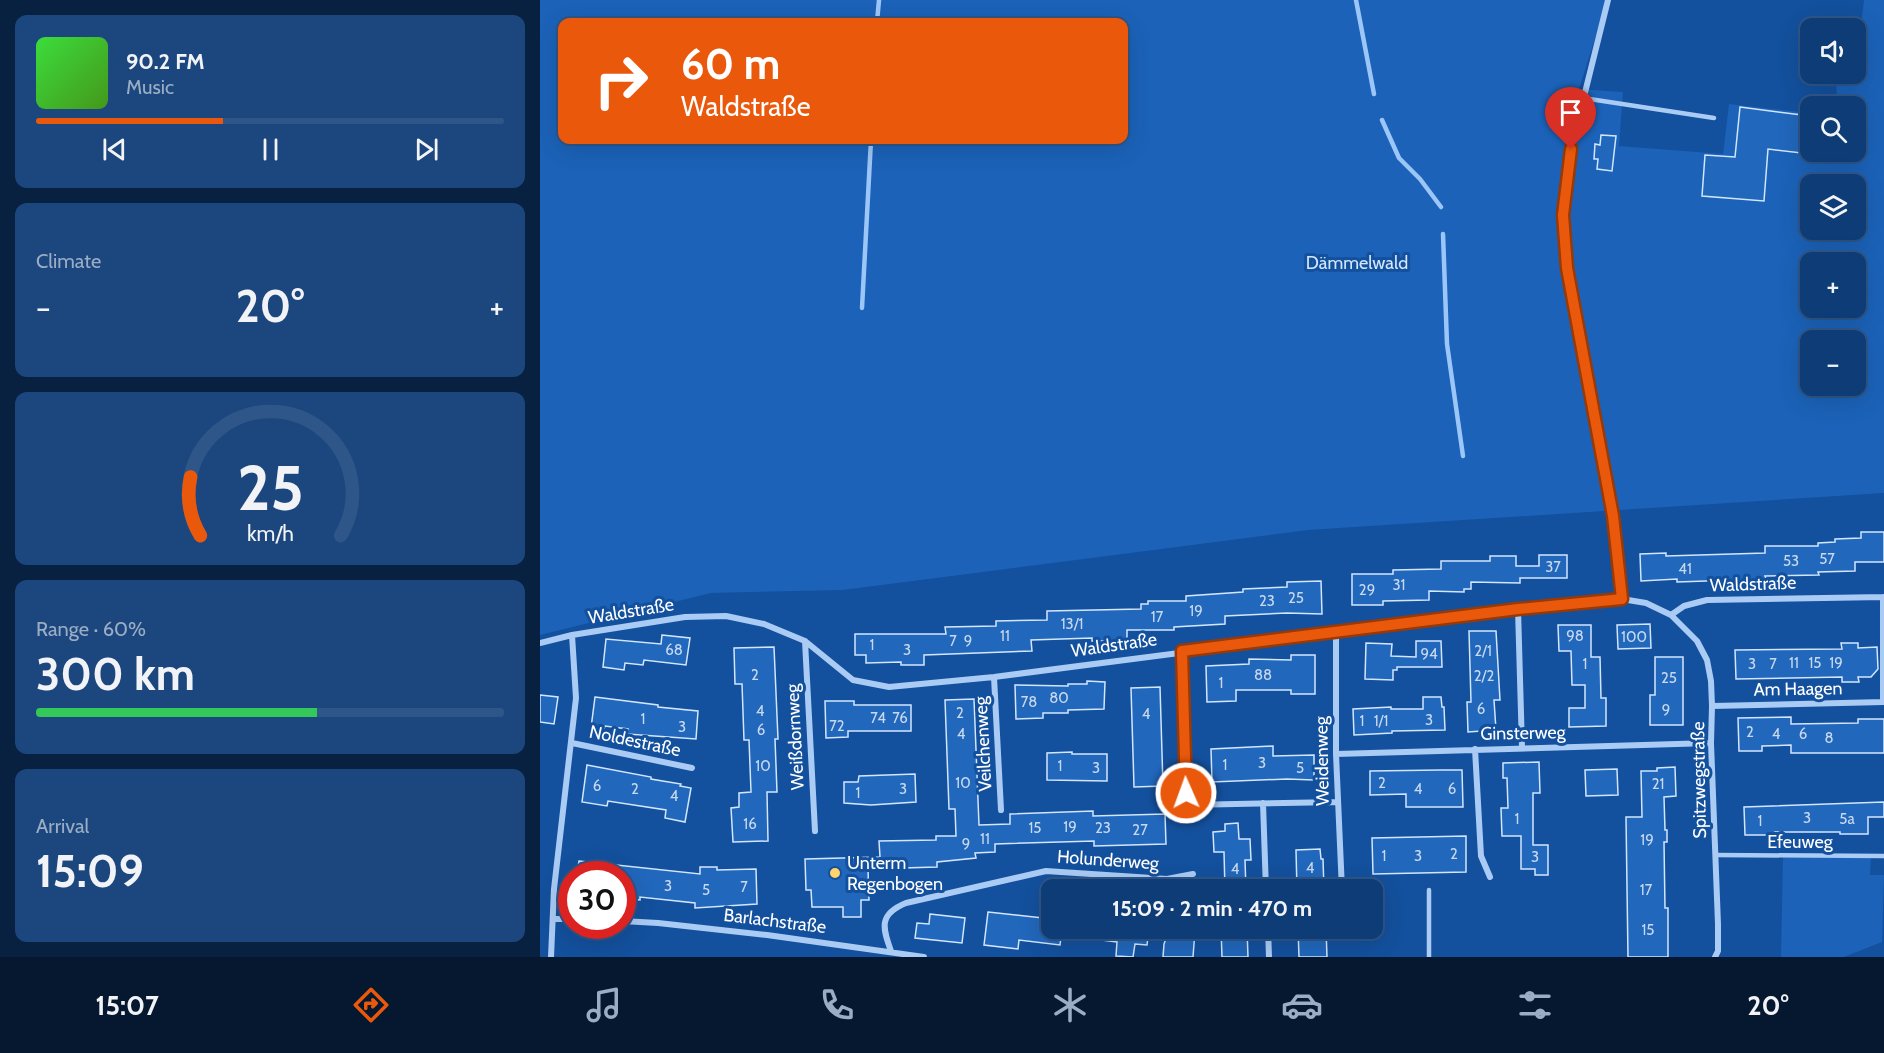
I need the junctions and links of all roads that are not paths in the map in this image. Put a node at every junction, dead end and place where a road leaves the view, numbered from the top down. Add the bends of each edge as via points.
1 (1608, 0) edge
2 (1583, 98) junction
3 (1714, 118) dead end
4 (1883, 597) edge
5 (1622, 599) junction
6 (1518, 609) junction
7 (1671, 615) junction
8 (1883, 627) edge
9 (1336, 632) junction
10 (572, 635) junction
11 (805, 641) junction
12 (540, 643) edge
13 (1182, 651) junction
14 (994, 677) junction
15 (1883, 702) edge
16 (1712, 706) junction
17 (572, 743) junction
18 (1711, 743) junction
19 (1522, 748) junction
20 (1475, 749) junction
21 (1336, 754) junction
22 (692, 768) dead end
23 (1338, 802) junction
24 (1263, 803) junction
25 (1001, 810) dead end
26 (815, 831) dead end
27 (1716, 855) junction
28 (1884, 856) edge
29 (1193, 874) dead end
30 (1491, 877) dead end
31 (1266, 879) edge
32 (1342, 879) edge
33 (1429, 890) dead end
34 (553, 919) junction
35 (558, 919) edge
36 (636, 922) edge
37 (1268, 939) edge
38 (891, 951) junction
39 (552, 957) edge
40 (924, 957) edge
41 (1269, 957) edge
42 (1429, 957) edge
43 (1715, 957) edge

1 - 2 street
2 - 3 lane
2 - 5 street via 1571,149 1563,215 1569,280 1613,516
4 - 7 street, Waldstraße via 1707,600 1684,606
4 - 8 street
5 - 6 street, Waldstraße
5 - 7 street, Waldstraße via 1646,603
6 - 9 street, Waldstraße
6 - 19 street
7 - 16 street, Spitzwegstraße via 1697,640 1707,660
8 - 15 street
9 - 13 street, Waldstraße
9 - 21 street, Weidenweg
10 - 11 street, Waldstraße via 685,617 726,616 764,624
10 - 12 street, Waldstraße
10 - 17 street via 576,699
11 - 14 street, Waldstraße via 853,680 866,684 896,687
11 - 26 street, Weißdornweg
13 - 14 street, Waldstraße
13 - 24 street via 1187,805
14 - 25 street, Veilchenweg
15 - 16 street, Am Haagen
16 - 18 street, Spitzwegstraße
17 - 22 street, Noldestraße
17 - 34 street
18 - 19 street, Ginsterweg
18 - 27 street, Spitzwegstraße
19 - 20 street, Ginsterweg
20 - 21 street, Ginsterweg
20 - 30 street via 1481,856
21 - 23 street, Weidenweg
23 - 24 street
23 - 32 street, Weidenweg
24 - 31 street
27 - 28 lane, Efeuweg
27 - 43 street, Spitzwegstraße
29 - 38 street, Holunderweg via 1167,879 1046,871 906,903 893,908 886,919 884,929
33 - 42 lane
34 - 35 street
34 - 39 street
36 - 38 street, Barlachstraße
37 - 41 street
38 - 40 street, Barlachstraße

